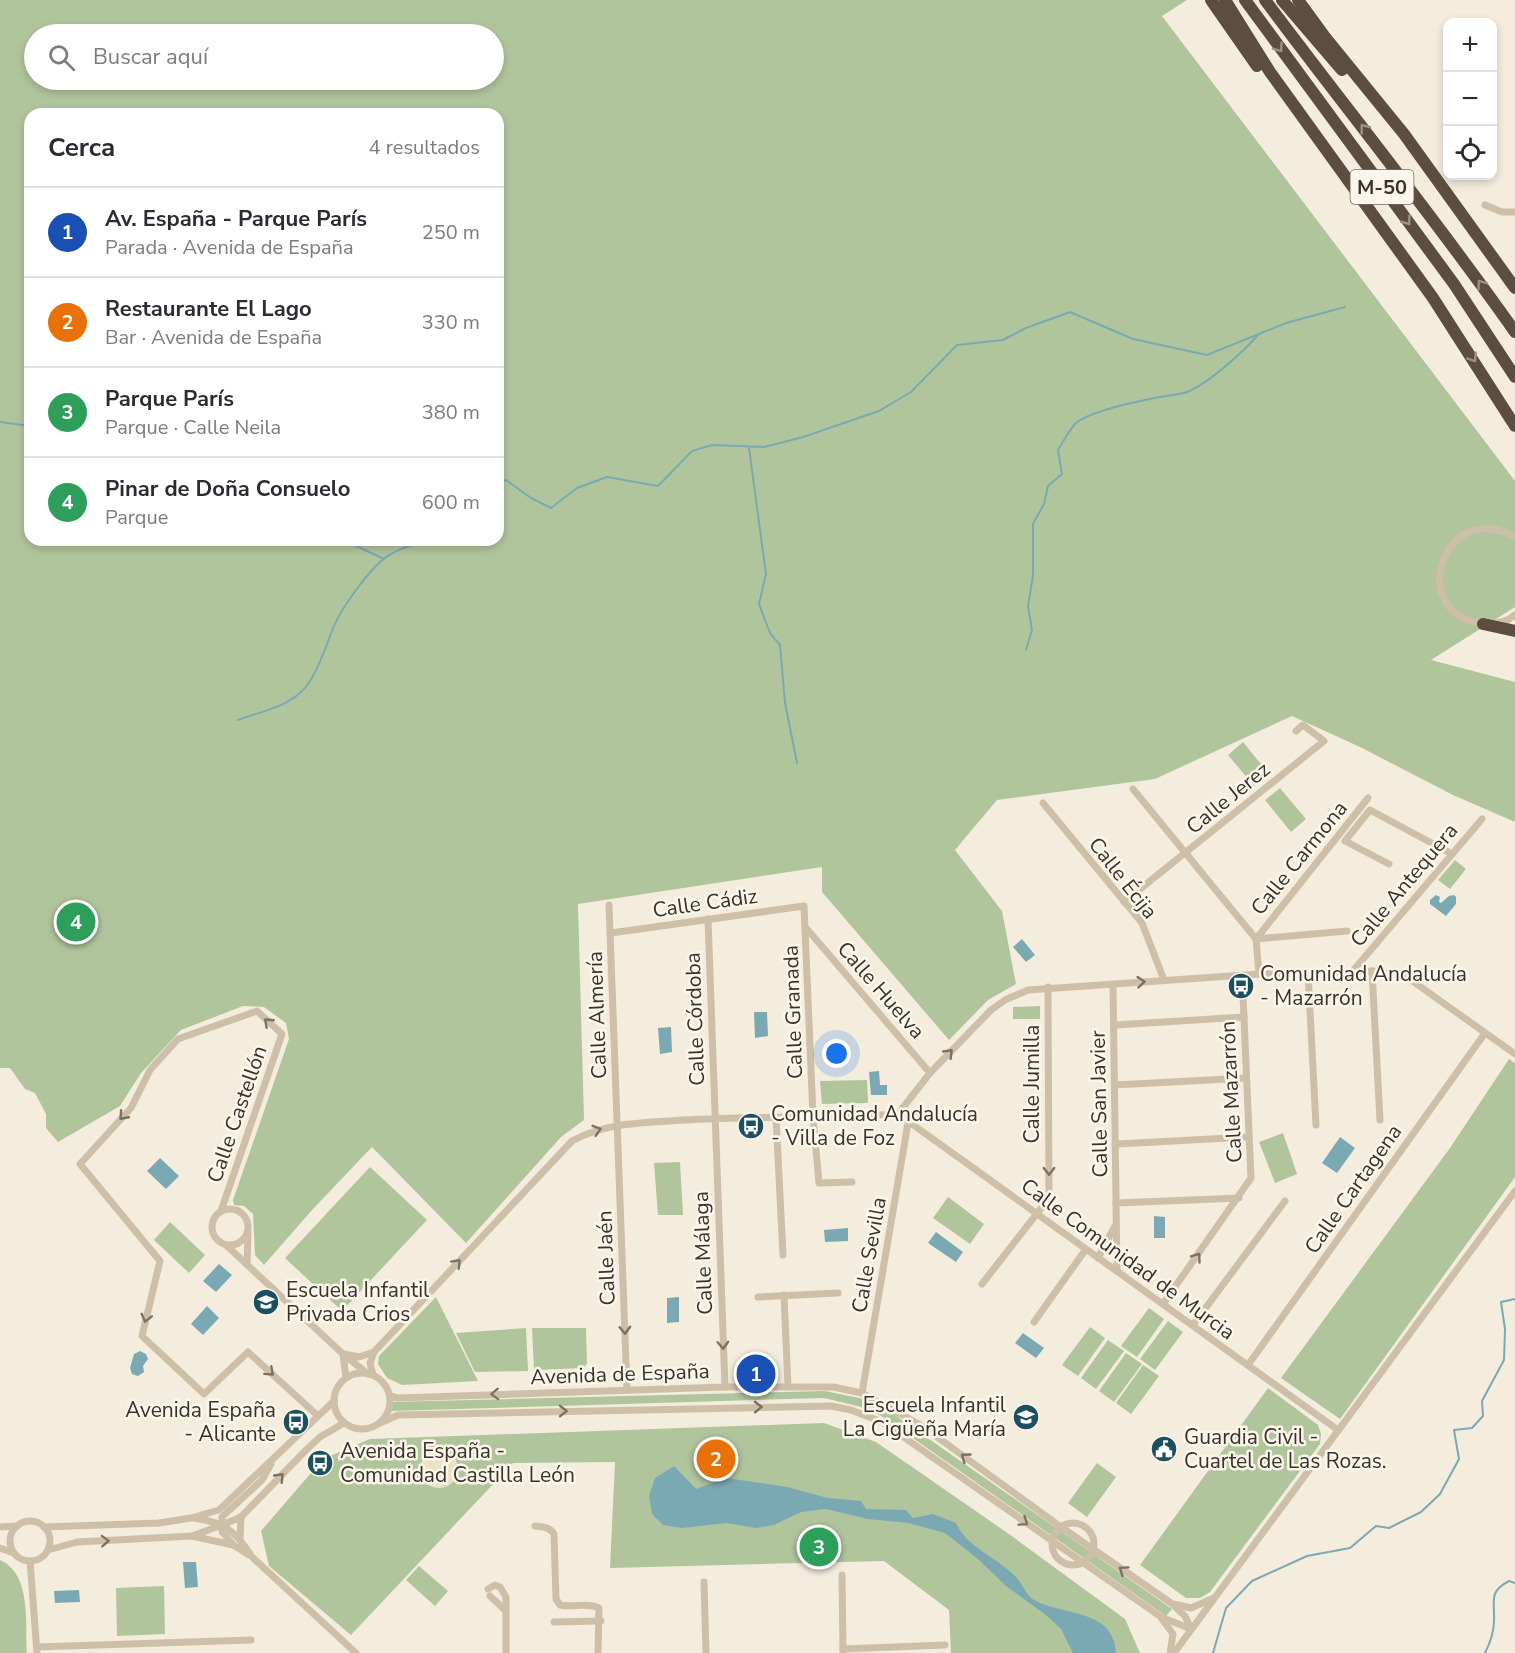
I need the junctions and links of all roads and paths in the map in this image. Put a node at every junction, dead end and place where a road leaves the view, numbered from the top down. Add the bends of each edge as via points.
1 (1211, 0) edge
2 (1226, 0) edge
3 (1245, 0) edge
4 (1264, 0) edge
5 (1282, 0) edge
6 (1298, 0) edge
7 (1329, 156) junction
8 (1426, 166) junction
9 (1485, 205) dead end
10 (1515, 212) edge
11 (1515, 288) edge
12 (1515, 332) edge
13 (1515, 377) edge
14 (1515, 426) edge
15 (1515, 537) edge
16 (1515, 615) edge
17 (1483, 624) junction
18 (1515, 632) edge
19 (1296, 731) dead end
20 (1133, 789) dead end
21 (1368, 798) dead end
22 (1043, 803) dead end
23 (1482, 819) dead end
24 (1186, 852) junction
25 (1452, 854) junction
26 (1389, 864) dead end
27 (1124, 902) junction
28 (609, 905) dead end
29 (804, 906) joint
30 (708, 920) junction
31 (806, 929) junction
32 (1347, 931) dead end
33 (611, 933) junction
34 (1256, 939) junction
35 (1352, 972) junction
36 (1372, 972) junction
37 (1308, 973) junction
38 (1259, 974) junction
39 (1164, 980) junction
40 (1113, 985) junction
41 (1048, 987) junction
42 (1243, 995) dead end
43 (1244, 1017) junction
44 (1115, 1025) junction
45 (1485, 1033) junction
46 (1515, 1054) edge
47 (930, 1072) junction
48 (1246, 1078) junction
49 (1115, 1085) junction
50 (898, 1114) junction
51 (813, 1116) junction
52 (776, 1117) junction
53 (714, 1118) junction
54 (1380, 1120) dead end
55 (908, 1123) junction
56 (617, 1124) junction
57 (1316, 1125) dead end
58 (1248, 1137) junction
59 (1117, 1144) junction
60 (852, 1182) dead end
61 (1515, 1191) edge
62 (1239, 1198) junction
63 (1285, 1201) dead end
64 (1116, 1203) junction
65 (221, 1211) junction
66 (1036, 1213) junction
67 (1116, 1224) junction
68 (248, 1231) junction
69 (227, 1246) junction
70 (1086, 1249) junction
71 (783, 1255) dead end
72 (1098, 1258) junction
73 (247, 1264) junction
74 (1117, 1271) junction
75 (982, 1284) dead end
76 (838, 1293) dead end
77 (784, 1295) junction
78 (758, 1297) dead end
79 (1163, 1304) junction
80 (1034, 1322) dead end
81 (1193, 1325) junction
82 (374, 1352) junction
83 (343, 1354) junction
84 (1248, 1365) junction
85 (370, 1375) junction
86 (346, 1378) junction
87 (788, 1386) junction
88 (725, 1387) junction
89 (627, 1390) junction
90 (862, 1393) junction
91 (390, 1396) junction
92 (334, 1401) junction
93 (317, 1415) junction
94 (344, 1423) junction
95 (380, 1423) junction
96 (1338, 1430) junction
97 (276, 1457) junction
98 (241, 1516) junction
99 (191, 1518) junction
100 (222, 1525) junction
101 (17, 1526) junction
102 (535, 1526) dead end
103 (0, 1527) edge
104 (44, 1527) junction
105 (1061, 1527) junction
106 (192, 1536) junction
107 (240, 1539) junction
108 (1052, 1541) junction
109 (233, 1545) junction
110 (0, 1548) edge
111 (1093, 1549) junction
112 (48, 1550) junction
113 (14, 1553) junction
114 (251, 1556) junction
115 (30, 1561) junction
116 (1083, 1562) junction
117 (842, 1575) dead end
118 (704, 1582) dead end
119 (1216, 1597) junction
120 (1172, 1603) junction
121 (507, 1611) junction
122 (1161, 1617) junction
123 (601, 1621) junction
124 (554, 1622) dead end
125 (1191, 1629) junction
126 (251, 1640) dead end
127 (945, 1645) dead end
128 (37, 1650) edge
129 (843, 1651) edge
130 (356, 1653) edge
131 (506, 1653) edge
132 (598, 1653) edge
133 (706, 1653) edge
134 (1172, 1653) edge

1 - 7 highway via 1265,77
2 - 7 highway
3 -> 13 highway, M-50 via 1454,284
12 -> 4 highway, M-50
5 - 8 highway
6 - 8 highway
7 -> 14 highway via 1433,298
8 - 11 highway
9 - 10 street
15 - 17 street via 1491,528 1464,534 1453,542 1440,566 1439,580 1449,605 1458,615
16 - 17 street
17 - 18 highway
19 - 24 street, Calle Jerez via 1303,725 1324,741
20 - 24 street
21 - 34 street, Calle Carmona
22 - 27 street, Calle Écija
23 - 25 street, Calle Antequera
24 - 27 street, Calle Jerez
24 - 34 street
25 - 26 street via 1371,810 1344,841
25 - 35 street, Calle Antequera
27 - 39 street, Calle Écija via 1142,923
28 - 33 street, Calle Almería
29 - 30 street, Calle Cádiz
29 - 31 street, Calle Granada
30 - 33 street, Calle Cádiz
30 - 53 street, Calle Córdoba
31 - 47 street, Calle Huelva
31 - 51 street, Calle Granada
32 - 34 street
33 - 56 street, Calle Almería
34 - 38 street, Calle Carmona
35 - 36 street
35 - 37 street
36 - 45 street via 1404,975
36 - 54 street
37 - 38 street
37 - 57 street
38 - 39 street
40 -> 39 street
40 - 41 street
40 - 44 street, Calle San Javier
47 -> 41 street via 1005,999
41 -> 66 street, Calle Jumilla via 1049,1198
42 - 43 street, Calle Mazarrón
43 - 44 street
43 - 48 street, Calle Mazarrón
44 - 49 street, Calle San Javier
45 - 46 street
45 - 84 street, Calle Cartagena
47 - 50 street
48 - 49 street
48 - 58 street, Calle Mazarrón
49 - 59 street, Calle San Javier
50 - 51 street
50 - 55 street, Calle Comunidad de Murcia
51 - 52 street
51 - 60 street, Calle Granada via 819,1183
52 - 53 street
52 - 71 street
53 - 56 street
53 -> 88 street, Calle Málaga
55 - 66 street, Calle Comunidad de Murcia
55 - 90 street, Calle Sevilla
82 -> 56 street via 572,1141
56 -> 89 street, Calle Jaén
58 - 59 street
58 - 62 street, Calle Mazarrón via 1251,1178
59 - 64 street, Calle San Javier
61 - 96 street
62 - 64 street
79 -> 62 street, Calle Mazarrón
63 - 81 street
64 - 67 street, Calle San Javier
65 - 68 street via 232,1209 243,1214
65 - 69 street via 213,1218 211,1227 214,1237
65 -> 93 street, Calle Castellón via 282,1034 257,1011 178,1040 150,1070 131,1108 80,1164 160,1261 141,1336 204,1394 248,1352
66 - 70 street, Calle Comunidad de Murcia
66 - 75 street, Calle Jumilla
67 - 72 street, Calle San Javier
67 - 74 street, Calle San Javier
68 - 69 street via 242,1241
68 - 73 street
69 - 73 street
70 - 72 street, Calle Comunidad de Murcia
70 - 80 street
72 - 74 street, Calle Comunidad de Murcia
73 - 83 street
74 - 79 street, Calle Comunidad de Murcia
76 - 77 street
77 - 78 street
77 - 87 street
79 - 81 street, Calle Comunidad de Murcia
81 - 84 street, Calle Comunidad de Murcia
82 - 83 street via 359,1357
82 - 85 street
83 - 85 street
83 - 86 street
84 - 96 street, Calle Comunidad de Murcia
85 - 86 street
85 - 91 street via 380,1380
86 - 92 street via 339,1384
87 - 88 street, Avenida de España
87 - 90 street, Avenida de España via 833,1386
88 - 89 street, Avenida de España
89 -> 91 street, Avenida de España
105 -> 90 street, Avenida de España via 922,1426
91 - 95 street via 387,1415
92 - 93 street
92 - 94 street
93 - 97 street
94 - 95 street via 362,1430
98 -> 94 street via 320,1437
95 -> 108 street, Avenida de España via 398,1415 831,1406 882,1422
96 - 119 street
97 - 99 street via 219,1510
97 - 100 street via 262,1480 222,1517
98 - 100 street
98 - 107 street
99 - 100 street
99 - 104 street
100 - 106 street
100 - 107 street
100 - 109 street via 222,1533
101 - 103 street
101 - 104 street via 28,1521
101 - 113 street via 10,1539
102 - 123 street via 546,1527 554,1534 556,1599 560,1605 593,1605 599,1608
104 - 112 street via 50,1540
105 - 108 street
105 - 111 street, Avenida de España
105 - 111 street, Avenida de España via 1078,1524 1086,1528
106 - 109 street
112 -> 106 street via 77,1542
107 - 114 street
108 - 116 street, Avenida de España
108 - 116 street, Avenida de España via 1052,1550 1065,1564
109 - 114 street
110 - 113 street
111 - 116 street
120 -> 111 street, Avenida de España
112 - 115 street via 41,1558
113 - 115 street
114 - 130 street
115 - 128 street
116 - 122 street, Avenida de España
117 - 129 street
118 - 133 street
119 - 120 street via 1191,1608
119 - 125 street
120 - 125 street, Avenida de España
121 - 121 street via 504,1591 495,1586 489,1592
121 - 131 street
122 - 125 street, Avenida de España
122 - 134 street via 1173,1634
123 - 124 street
123 - 132 street
125 - 134 street
126 - 128 street
127 - 129 street

